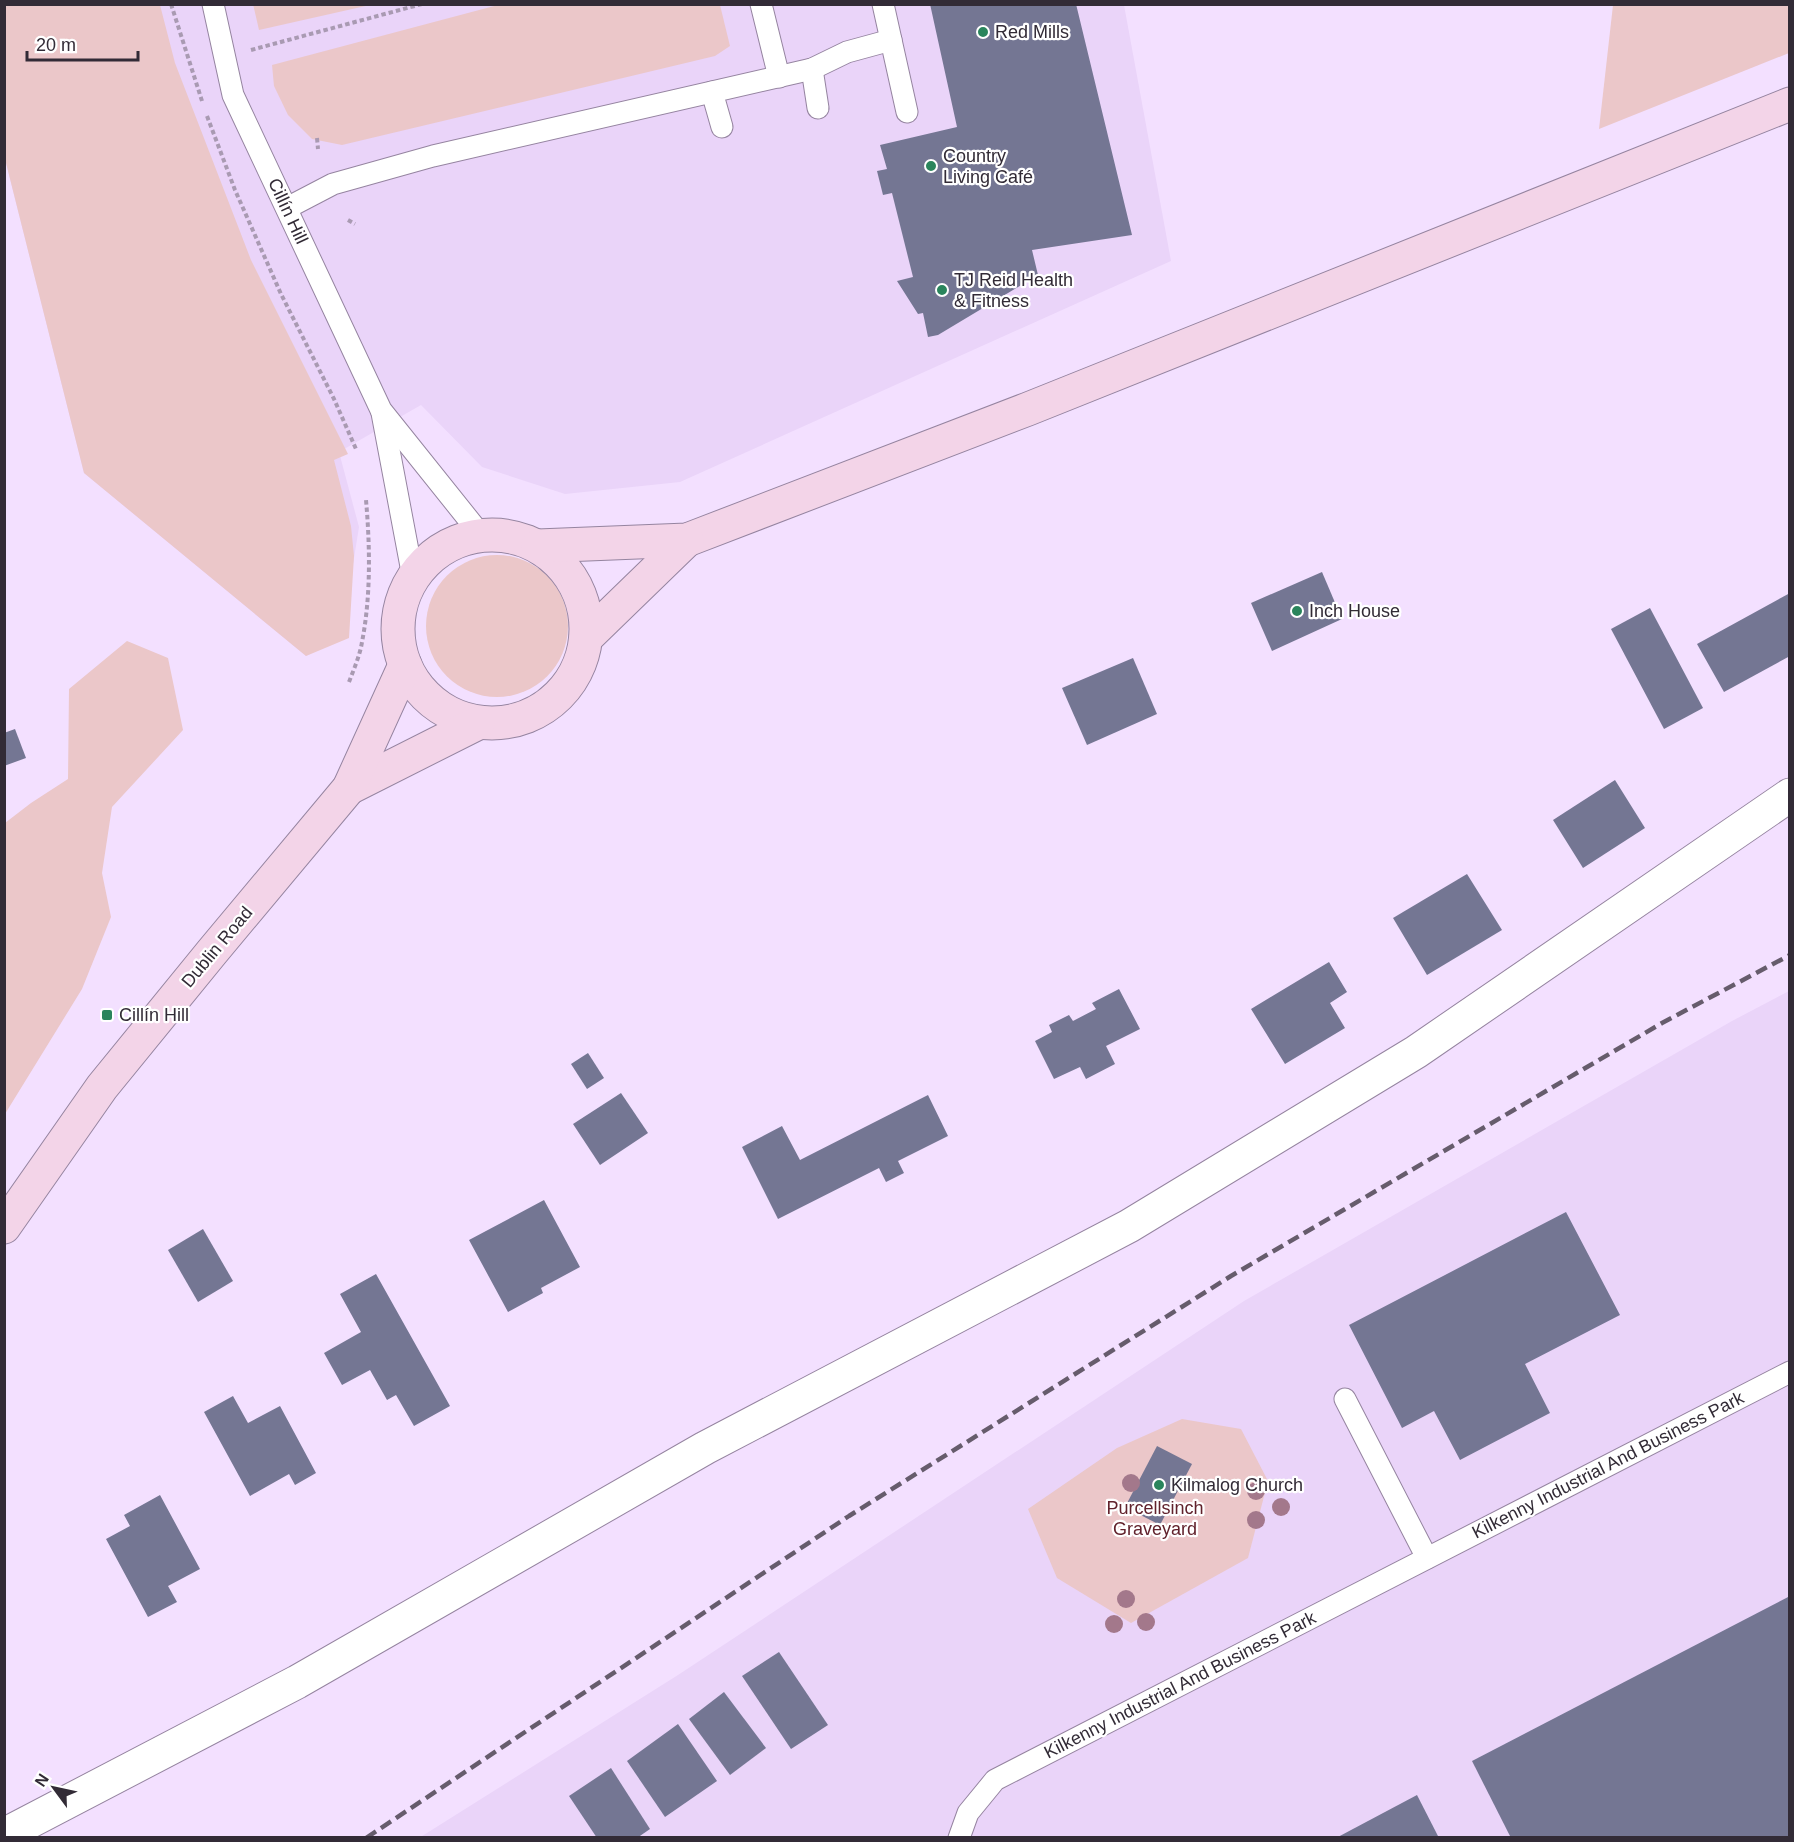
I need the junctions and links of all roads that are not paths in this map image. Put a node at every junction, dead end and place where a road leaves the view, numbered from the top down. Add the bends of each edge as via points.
1 (213, 4) edge
2 (761, 4) edge
3 (883, 4) edge
4 (891, 40) junction
5 (812, 69) junction
6 (779, 77) junction
7 (712, 92) junction
8 (1790, 104) edge
9 (818, 108) dead end
10 (907, 112) dead end
11 (722, 127) dead end
12 (286, 208) junction
13 (381, 410) junction
14 (481, 535) junction
15 (687, 540) junction
16 (537, 546) junction
17 (413, 577) junction
18 (586, 638) junction
19 (405, 665) junction
20 (478, 723) junction
21 (349, 788) junction
22 (1790, 795) edge
23 (4, 1227) edge
24 (1790, 1372) edge
25 (1345, 1399) dead end
26 (1427, 1558) junction
27 (4, 1835) edge
28 (959, 1838) edge

1 - 12 lane, Cillín Hill via 233,95
2 - 6 lane
3 - 4 lane
4 - 5 lane via 847,52
4 - 10 lane
5 - 6 lane
5 - 9 lane
6 - 7 lane
7 - 11 lane
7 - 12 lane via 433,156 333,184
8 - 15 main road via 1028,409
12 - 13 lane, Cillín Hill
13 - 14 lane, Cillín Hill
13 - 17 lane, Cillín Hill
14 - 16 main road via 510,536
14 - 17 main road via 442,549
15 - 16 main road
15 - 18 main road
16 - 18 main road via 560,562 575,584 585,610
17 - 19 main road via 401,605 398,635
18 - 20 main road via 579,667 562,693 538,712 509,722
19 - 20 main road via 422,693 448,713
19 - 21 main road
20 - 21 main road
21 - 23 main road, Dublin Road via 102,1087
22 - 27 street via 1416,1052 1128,1227 705,1448 297,1682
24 - 26 lane, Kilkenny Industrial And Business Park
25 - 26 lane
26 - 28 lane, Kilkenny Industrial And Business Park via 994,1780 968,1813

